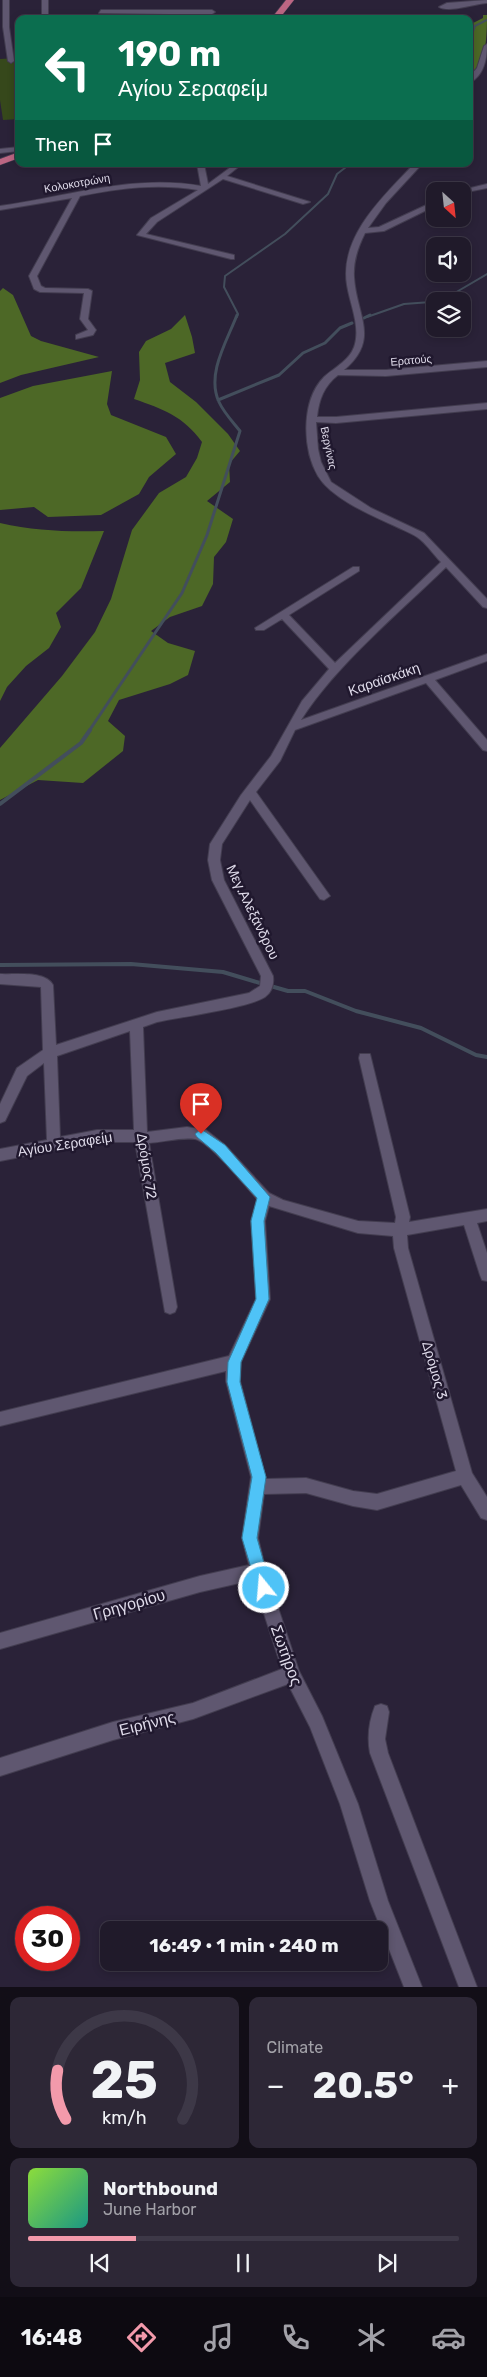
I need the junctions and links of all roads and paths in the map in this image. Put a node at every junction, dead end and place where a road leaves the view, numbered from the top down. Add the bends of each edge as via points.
1 (6, 0) edge
2 (45, 0) edge
3 (290, 0) edge
4 (487, 1) edge
5 (467, 3) dead end
6 (101, 12) dead end
7 (213, 12) edge
8 (45, 15) edge
9 (171, 15) edge
10 (278, 15) edge
11 (487, 46) edge
12 (11, 60) junction
13 (15, 60) edge
14 (0, 61) edge
15 (473, 77) edge
16 (15, 156) edge
17 (0, 162) edge
18 (201, 167) edge
19 (235, 167) edge
20 (415, 167) edge
21 (223, 177) junction
22 (487, 186) edge
23 (205, 189) junction
24 (471, 189) edge
25 (77, 195) junction
26 (306, 202) dead end
27 (426, 207) edge
28 (0, 208) edge
29 (363, 231) junction
30 (231, 257) dead end
31 (79, 337) dead end
32 (487, 364) edge
33 (336, 372) junction
34 (487, 406) edge
35 (311, 418) junction
36 (446, 562) junction
37 (356, 569) dead end
38 (487, 605) edge
39 (283, 614) junction
40 (260, 628) dead end
41 (486, 658) edge
42 (335, 669) junction
43 (428, 680) junction
44 (291, 728) junction
45 (487, 747) edge
46 (250, 792) junction
47 (324, 896) dead end
48 (0, 979) edge
49 (136, 1023) junction
50 (49, 1053) junction
51 (365, 1058) dead end
52 (0, 1117) edge
53 (141, 1137) junction
54 (54, 1144) junction
55 (0, 1155) edge
56 (264, 1197) junction
57 (487, 1215) edge
58 (469, 1219) junction
59 (401, 1226) junction
60 (487, 1275) edge
61 (170, 1307) dead end
62 (234, 1362) junction
63 (0, 1419) edge
64 (465, 1476) junction
65 (258, 1486) junction
66 (486, 1510) edge
67 (258, 1570) junction
68 (0, 1641) edge
69 (292, 1674) junction
70 (381, 1712) dead end
71 (0, 1767) edge
72 (413, 1987) edge
73 (468, 1987) edge

1 - 12 street
2 - 8 street
3 - 10 main road
4 - 5 street
6 - 9 street
7 - 9 street
11 - 15 street via 480,69
12 - 13 street
12 - 14 street
16 - 17 main road
18 - 23 street
19 - 21 street
20 - 29 street, Βεργίνας via 381,202
21 - 23 street
21 - 26 street
22 - 24 street
23 - 25 street, Κολοκοτρώνη via 171,183 145,183
23 - 30 street via 154,220 141,235
25 - 28 street, Κολοκοτρώνη
25 - 31 street via 33,276 37,287 43,290 88,291 84,320 92,330
27 - 29 street via 381,229
29 - 33 street, Βεργίνας via 350,267 360,329 359,346
32 - 33 street, Ερατούς via 386,374
33 - 35 street, Βεργίνας via 323,384
34 - 35 street via 336,420
35 - 36 street, Βεργίνας via 323,479 368,510 416,532
36 - 38 street, Βεργίνας
36 - 42 street, Μεγ.Αλεξάνδρου
37 - 39 street
39 - 40 street
39 - 42 street
41 - 43 street, Καραϊσκάκη
42 - 44 street, Μεγ.Αλεξάνδρου
43 - 44 street, Καραϊσκάκη
43 - 45 street
44 - 46 street, Μεγ.Αλεξάνδρου via 276,758
46 - 47 street
46 - 49 street, Μεγ.Αλεξάνδρου via 220,838 214,860 222,888 265,970 268,981 265,989 250,998
48 - 50 street via 40,981 47,986
49 - 50 street, Μεγ.Αλεξάνδρου
49 - 53 street, Δρόμος 72
50 - 52 street, Μεγ.Αλεξάνδρου via 22,1072
50 - 54 street
51 - 59 street, Δρόμος 3
53 - 54 street, Αγίου Σεραφείμ via 97,1136
53 - 56 street, Αγίου Σεραφείμ via 201,1134 220,1149
53 - 61 street, Δρόμος 72
54 - 55 street, Αγίου Σεραφείμ
56 - 59 street, Αγίου Σεραφείμ via 280,1205 358,1227
56 - 62 street, Σωτήρος via 258,1221 263,1299
57 - 58 street, Αγίου Σεραφείμ
58 - 59 street, Αγίου Σεραφείμ
58 - 60 street
59 - 64 street, Δρόμος 3 via 400,1248
62 - 63 street
62 - 65 street, Σωτήρος via 233,1382 259,1477
64 - 65 street via 377,1502 365,1502 313,1487
64 - 66 street, Δρόμος 3
65 - 67 street, Σωτήρος via 250,1538
67 - 68 street, Γρηγορίου
67 - 69 street, Σωτήρος
69 - 71 street, Ειρήνης via 193,1710 113,1731
69 - 72 street, Σωτήρος via 316,1722 349,1804 379,1901
70 - 73 street via 376,1739 379,1753

